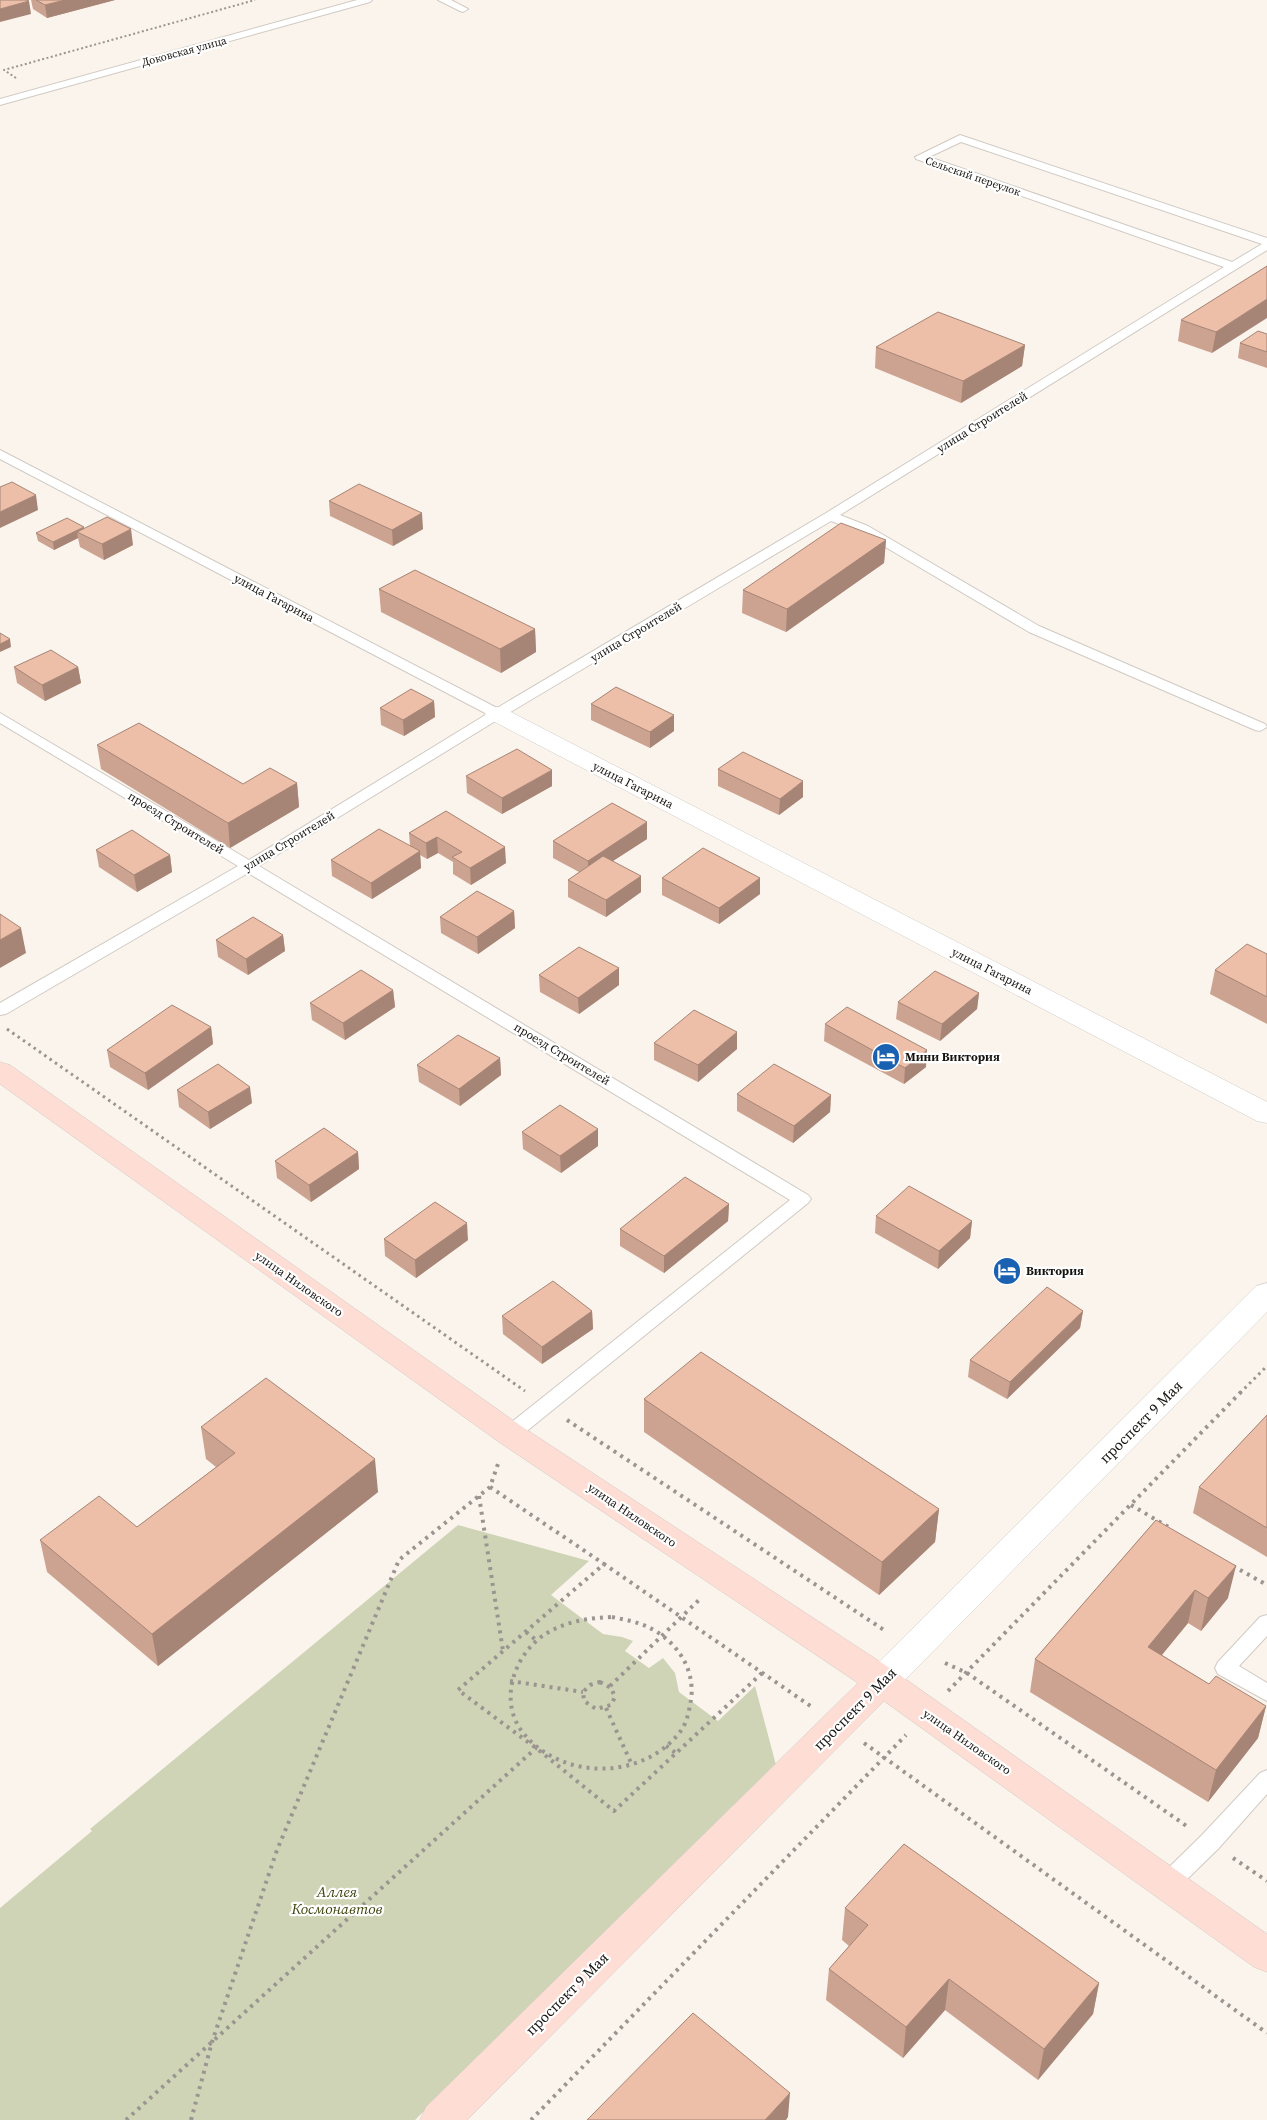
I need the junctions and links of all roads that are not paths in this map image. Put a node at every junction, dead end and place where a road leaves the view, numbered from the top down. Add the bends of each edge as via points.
1 (367, 0) edge
2 (443, 0) edge
3 (463, 9) dead end
4 (0, 102) edge
5 (1267, 244) edge
6 (1232, 266) junction
7 (0, 454) edge
8 (830, 516) junction
9 (497, 714) junction
10 (0, 717) edge
11 (1260, 728) dead end
12 (249, 866) junction
13 (0, 1010) edge
14 (0, 1071) edge
15 (1267, 1114) edge
16 (1267, 1294) edge
17 (510, 1434) junction
18 (1267, 1624) edge
19 (882, 1682) junction
20 (1267, 1693) edge
21 (1267, 1779) edge
22 (1167, 1884) junction
23 (1267, 1955) edge
24 (440, 2120) edge

1 - 4 lane, Доковская улица
2 - 3 lane
5 - 6 lane, улица Строителей
5 - 6 lane, Сельский переулок via 960,138 920,157
6 - 8 lane, улица Строителей
7 - 9 lane, улица Гагарина
8 - 9 lane, улица Строителей
8 - 11 lane via 864,529 1034,630
9 - 12 lane, улица Строителей
9 - 15 street, улица Гагарина
10 - 12 lane, проезд Строителей
12 - 13 lane, улица Строителей
12 - 17 lane, проезд Строителей via 802,1199
14 - 17 street, улица Ниловского
16 - 19 street, проспект 9 Мая
17 - 19 street, улица Ниловского
18 - 20 lane via 1225,1668
19 - 22 street, улица Ниловского
19 - 24 street, проспект 9 Мая
21 - 22 lane
22 - 23 street, улица Ниловского

